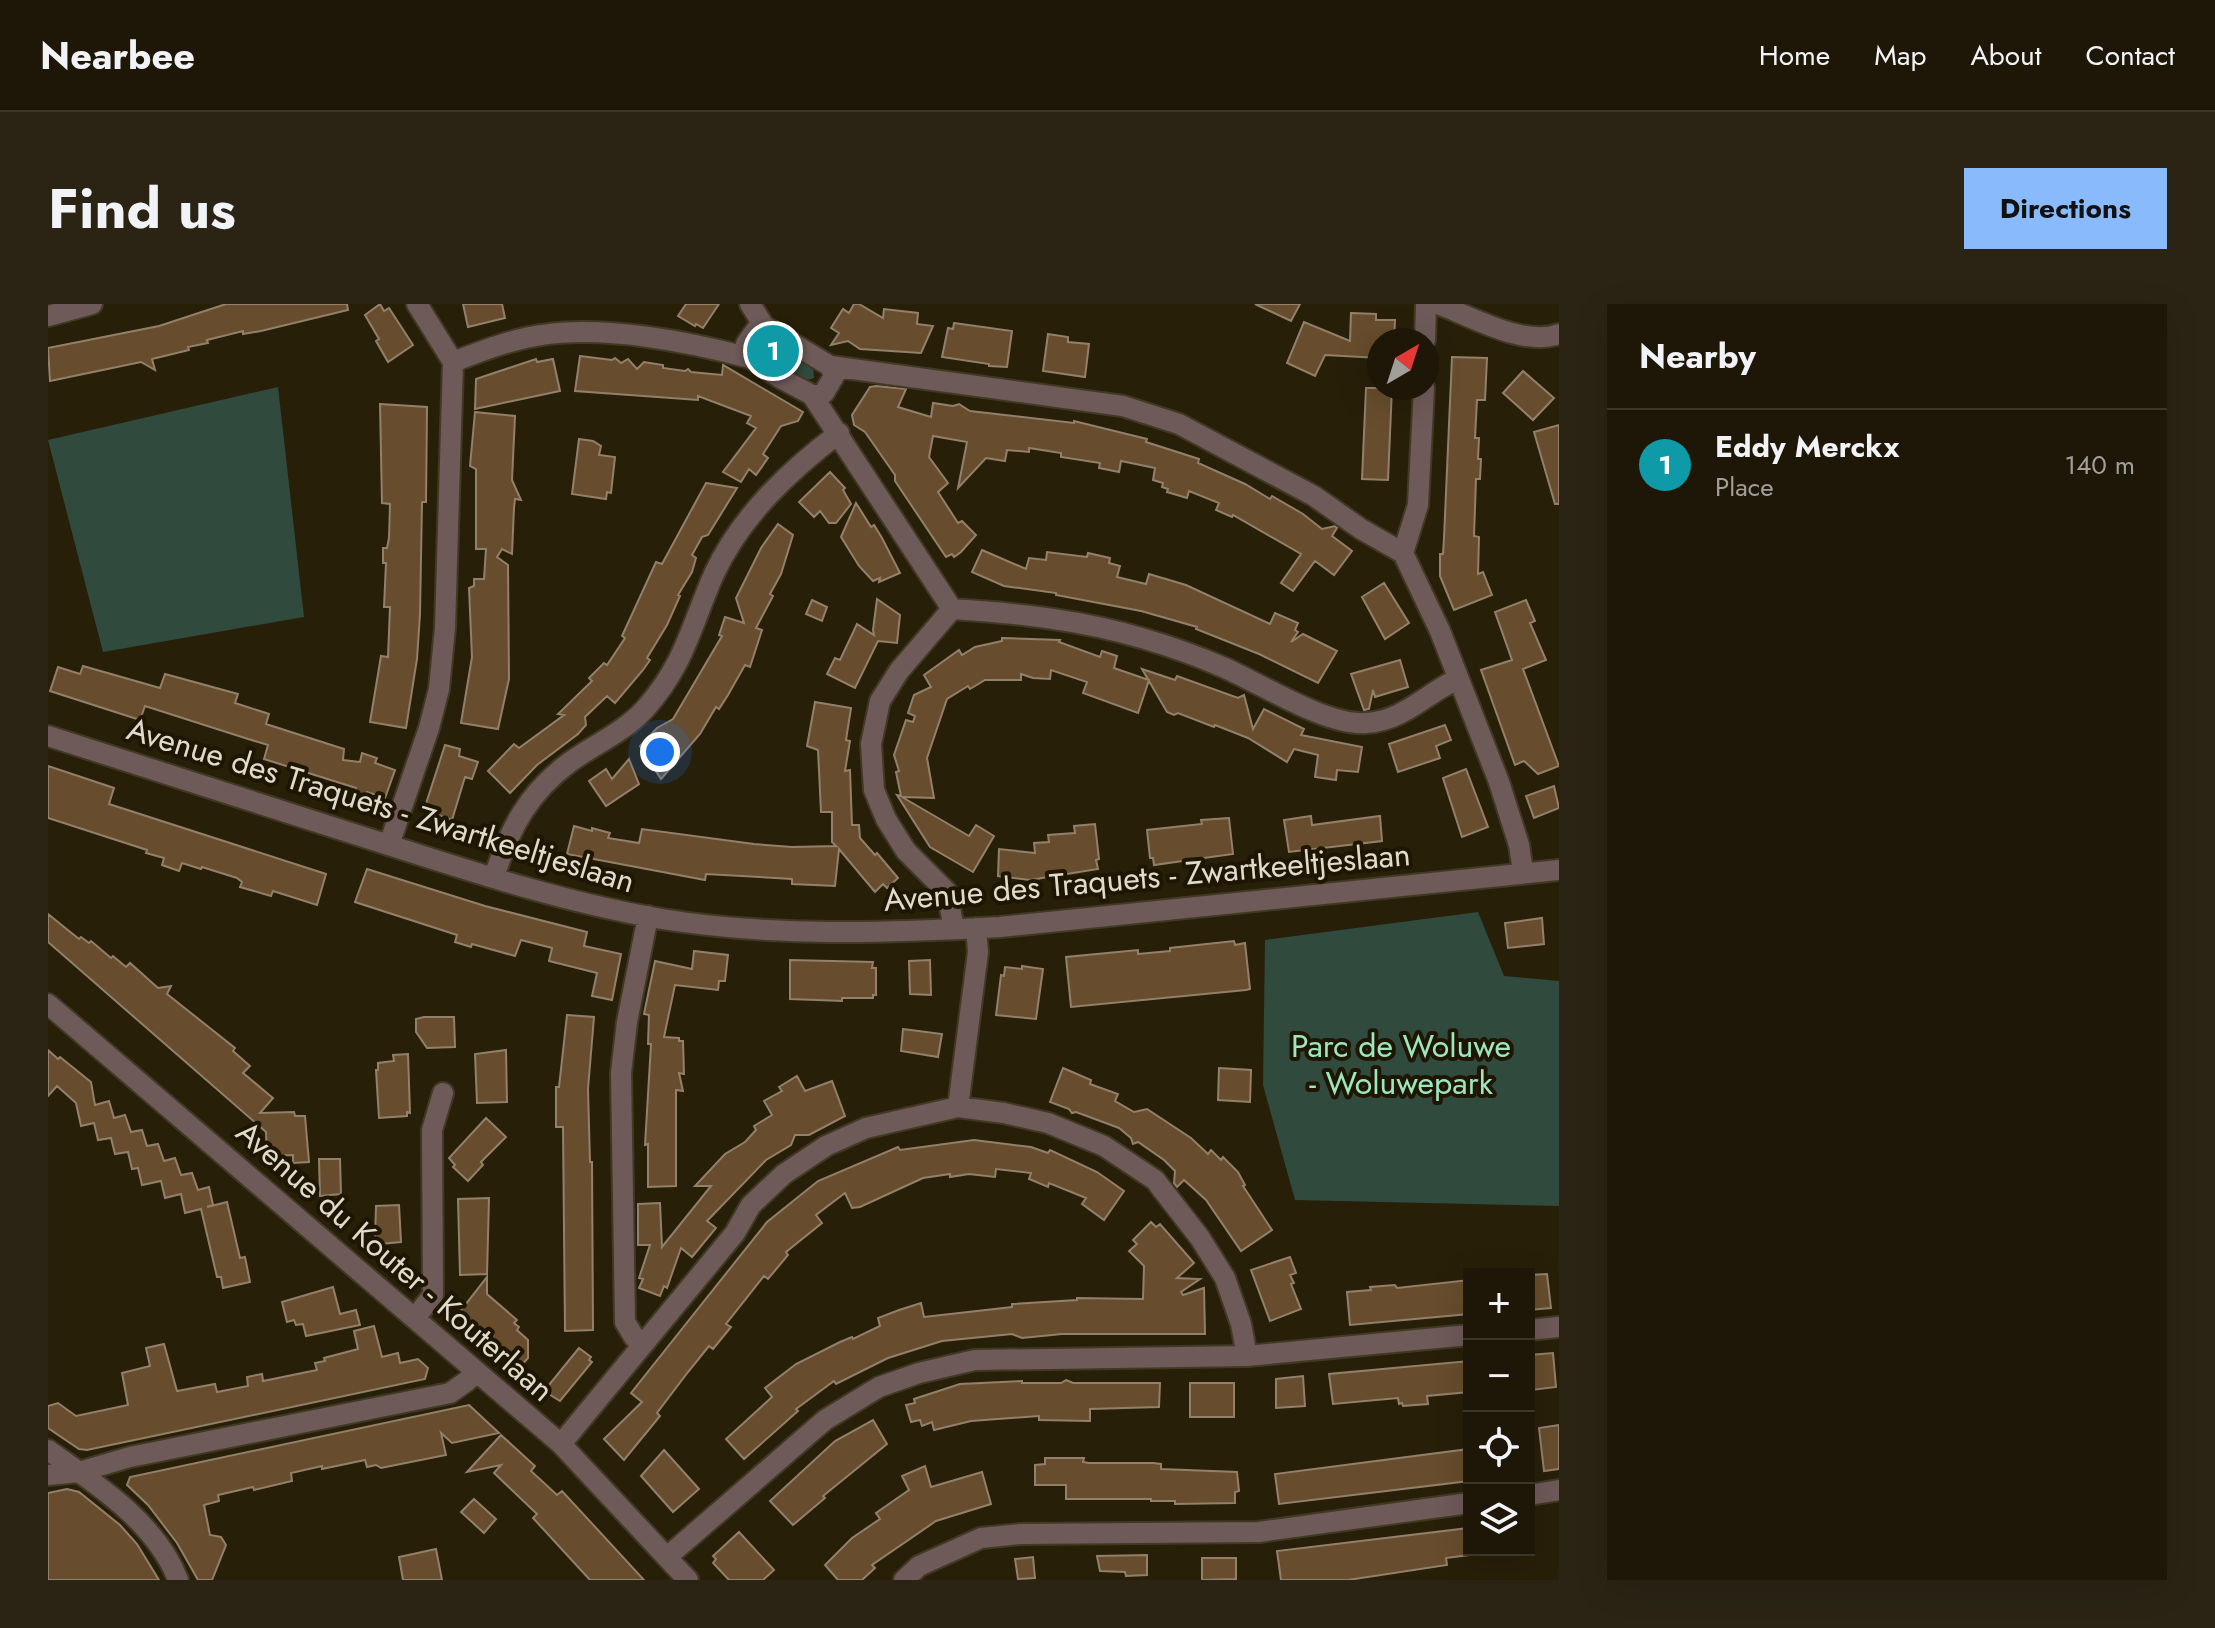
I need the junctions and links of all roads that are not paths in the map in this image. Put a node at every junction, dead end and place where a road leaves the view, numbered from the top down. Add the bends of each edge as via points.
1 (417, 304) edge
2 (750, 304) edge
3 (1426, 304) edge
4 (1438, 304) edge
5 (87, 305) edge
6 (48, 316) edge
7 (764, 326) junction
8 (1425, 328) edge
9 (1554, 342) edge
10 (750, 358) junction
11 (453, 362) junction
12 (830, 366) junction
13 (812, 395) junction
14 (1423, 400) edge
15 (839, 433) junction
16 (1403, 553) junction
17 (952, 609) junction
18 (1458, 679) junction
19 (48, 736) edge
20 (389, 845) junction
21 (1559, 870) edge
22 (1523, 872) junction
23 (494, 877) junction
24 (648, 916) junction
25 (976, 928) junction
26 (954, 929) junction
27 (51, 1013) edge
28 (443, 1093) dead end
29 (958, 1107) junction
30 (415, 1318) junction
31 (1559, 1327) edge
32 (1535, 1329) edge
33 (1463, 1336) edge
34 (643, 1344) junction
35 (1247, 1356) junction
36 (476, 1371) junction
37 (561, 1444) junction
38 (48, 1450) edge
39 (79, 1472) junction
40 (48, 1475) edge
41 (1559, 1490) edge
42 (1535, 1494) edge
43 (1463, 1504) edge
44 (667, 1557) junction
45 (178, 1580) edge
46 (688, 1580) edge
47 (904, 1580) edge

1 - 11 street
2 - 7 street
3 - 8 street
4 - 9 street via 1520,336
5 - 6 street
7 - 10 street via 746,344
7 - 12 street
10 - 11 street via 583,331 506,343
10 - 13 street
11 - 20 street via 439,689
12 - 13 street via 834,376 824,393
12 - 16 street via 1123,406 1179,424 1314,496
13 - 15 street
14 - 16 street via 1418,505
15 - 17 street
15 - 23 street via 775,487 737,535 715,573 681,657 643,711 570,762 533,796 516,819
16 - 18 street
17 - 18 street via 1062,620 1145,639 1349,722 1383,722
17 - 26 street via 880,701 871,744 874,790 886,819 906,851 947,892
18 - 22 street via 1499,782
19 - 20 street, Avenue des Traquets - Zwartkeeltjeslaan
20 - 23 street, Avenue des Traquets - Zwartkeeltjeslaan
21 - 22 street, Avenue des Traquets - Zwartkeeltjeslaan
22 - 25 street, Avenue des Traquets - Zwartkeeltjeslaan
23 - 24 street, Avenue des Traquets - Zwartkeeltjeslaan
24 - 26 street, Avenue des Traquets - Zwartkeeltjeslaan via 825,932
24 - 34 street via 621,1073 625,1322
25 - 26 street, Avenue des Traquets - Zwartkeeltjeslaan
25 - 29 street via 978,952
27 - 30 street, Avenue du Kouter - Kouterlaan
28 - 30 street via 432,1130 433,1295
29 - 34 street via 866,1128 784,1174 751,1205 735,1233
29 - 35 street via 1048,1123 1104,1146 1155,1180 1225,1278
30 - 36 street, Avenue du Kouter - Kouterlaan
31 - 32 street
33 - 35 street
34 - 37 street
35 - 44 street via 975,1360 919,1373 879,1387 825,1420
36 - 37 street, Avenue du Kouter - Kouterlaan
36 - 39 street via 450,1393 130,1457
37 - 44 street, Avenue du Kouter - Kouterlaan
38 - 39 street
39 - 40 street
39 - 45 street via 111,1494 145,1529
41 - 42 street
43 - 47 street via 1259,1532 981,1538 919,1566
44 - 46 street, Avenue du Kouter - Kouterlaan

